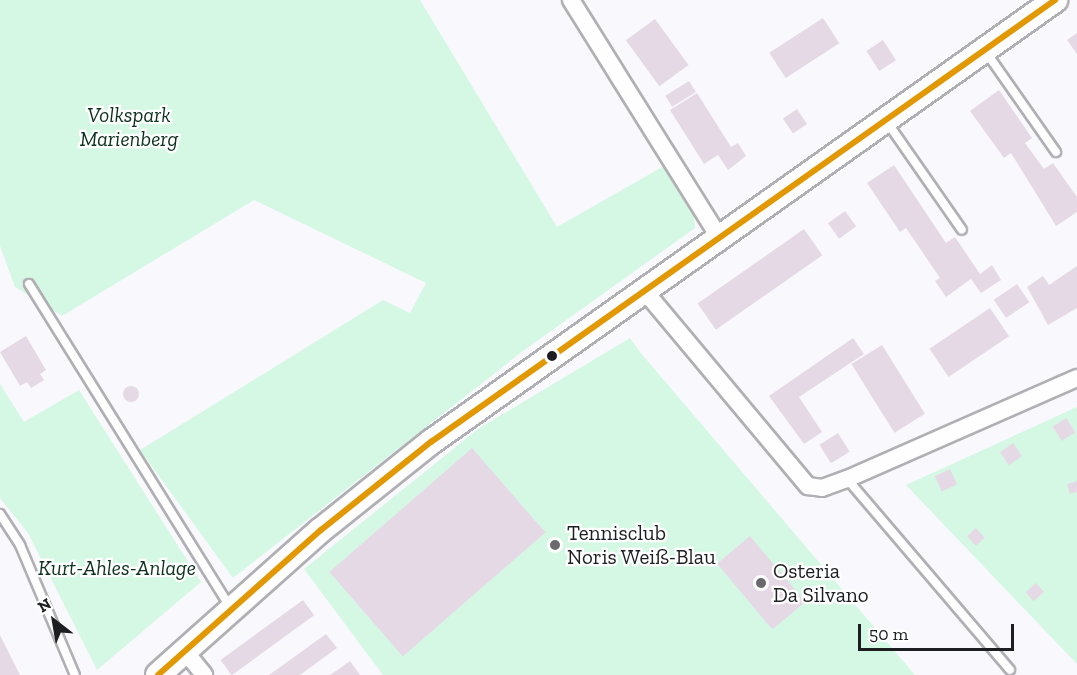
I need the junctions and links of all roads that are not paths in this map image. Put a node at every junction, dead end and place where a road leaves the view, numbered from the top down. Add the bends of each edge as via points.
1 (571, 0) edge
2 (1055, 0) edge
3 (984, 50) junction
4 (885, 119) junction
5 (1056, 152) dead end
6 (962, 230) dead end
7 (719, 237) junction
8 (29, 284) dead end
9 (644, 289) junction
10 (1077, 378) edge
11 (847, 479) junction
12 (0, 514) edge
13 (230, 608) junction
14 (184, 650) junction
15 (1010, 670) dead end
16 (75, 675) edge
17 (158, 675) edge
18 (204, 675) edge

1 - 7 street
2 - 3 main road
3 - 4 main road
3 - 5 lane
4 - 6 lane
4 - 7 main road
7 - 9 main road
8 - 13 lane
9 - 11 street via 808,486 822,488
9 - 13 main road via 430,442
10 - 11 street
11 - 15 lane
12 - 16 lane via 20,545
13 - 14 main road
14 - 17 main road
14 - 18 street

